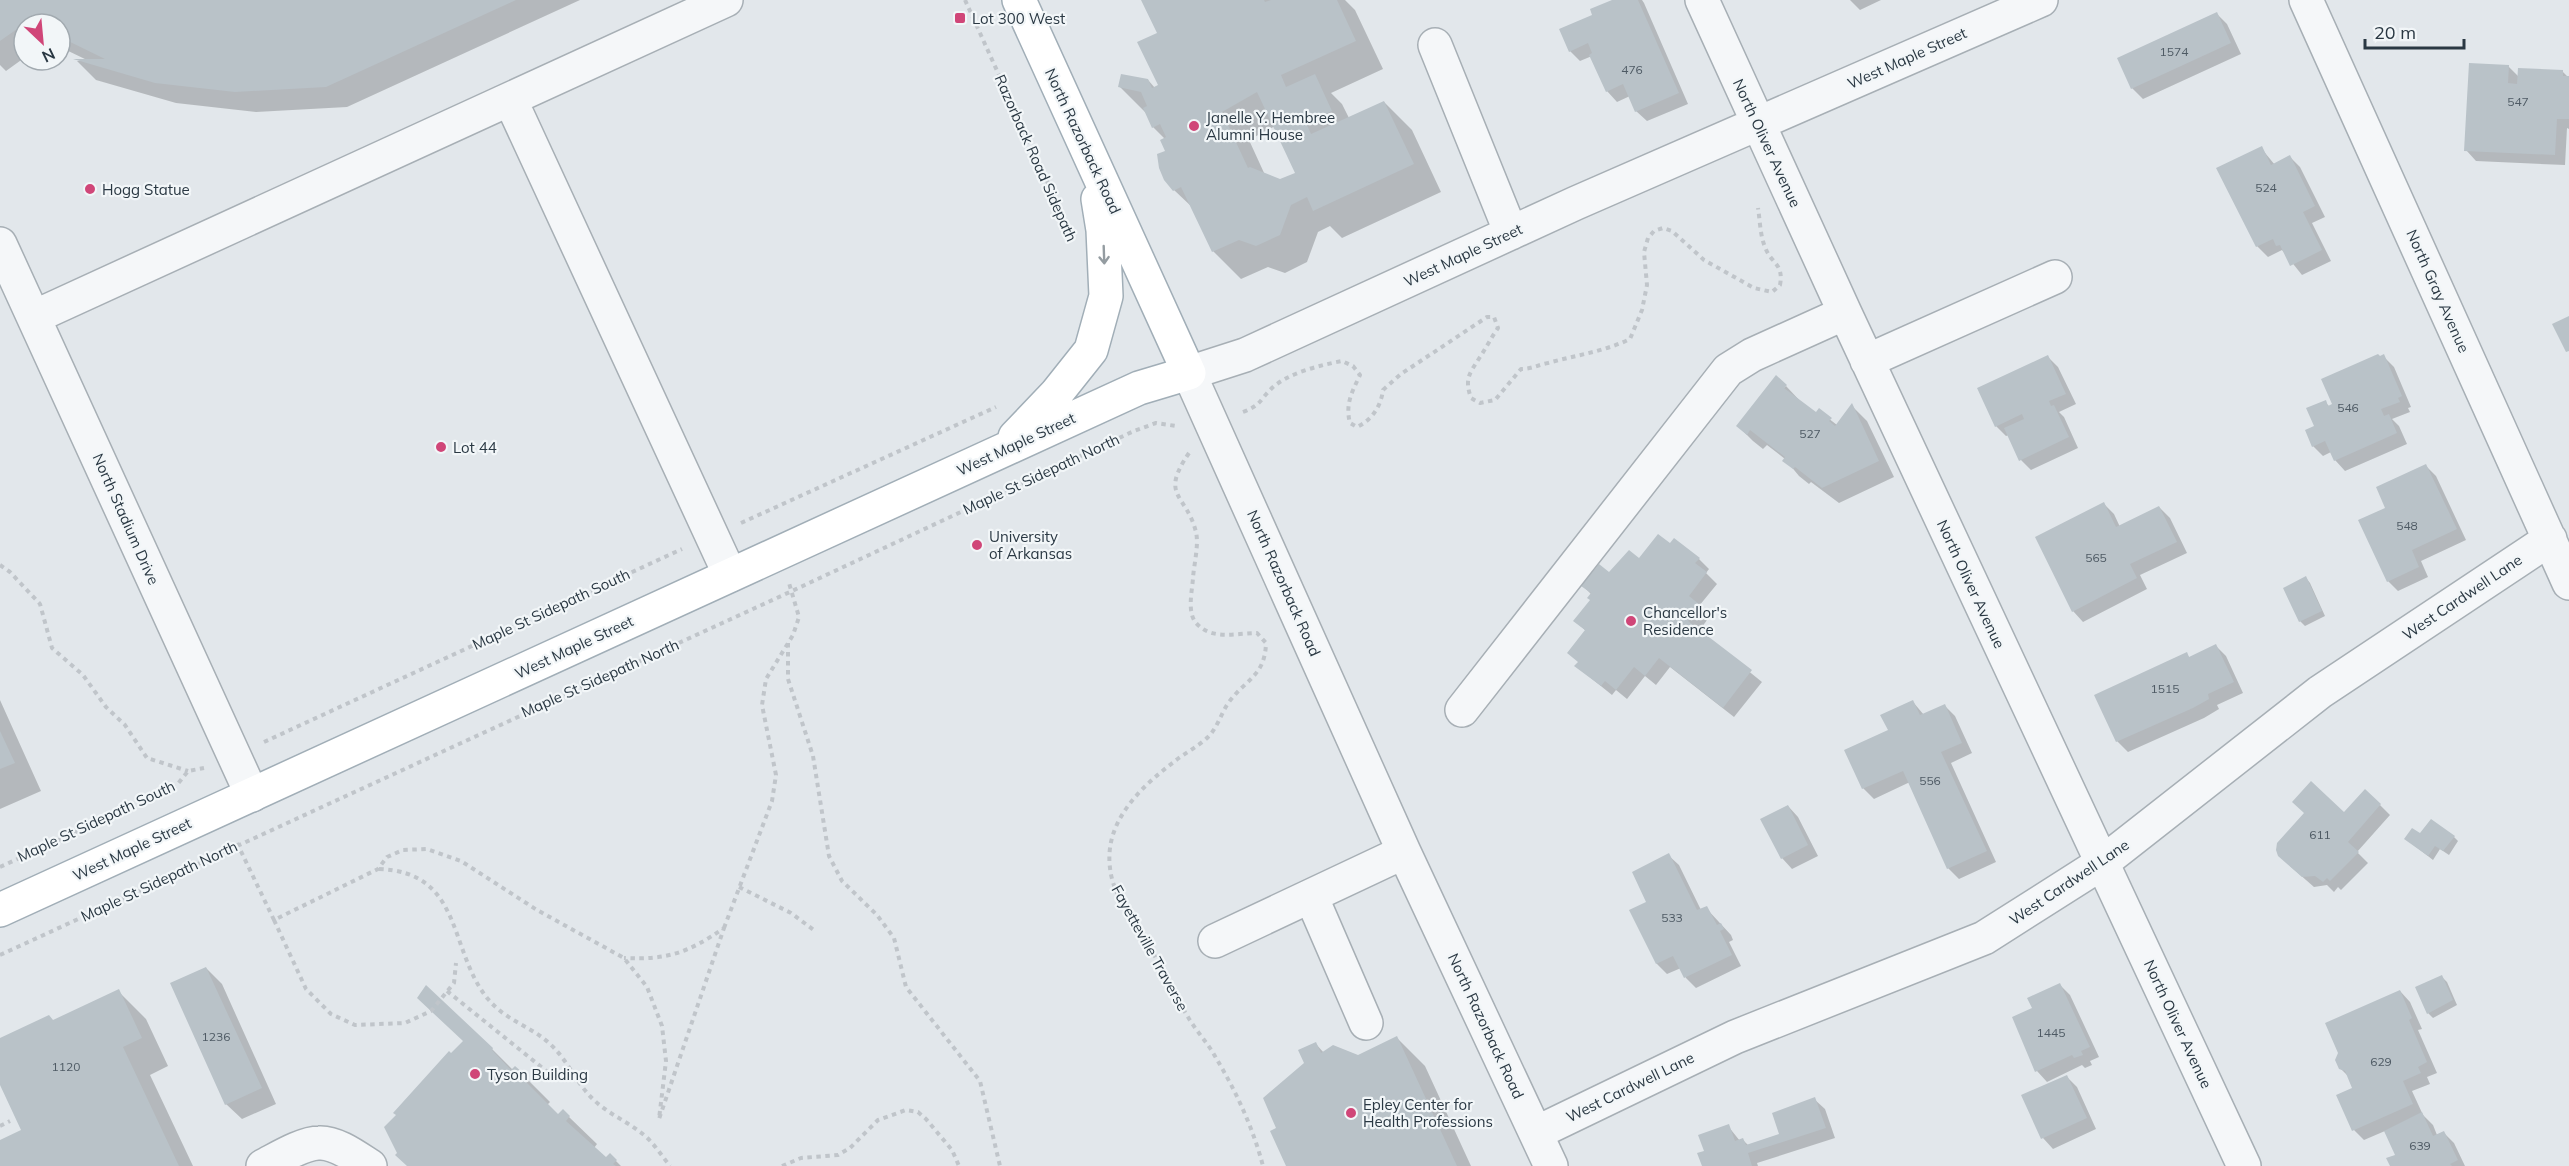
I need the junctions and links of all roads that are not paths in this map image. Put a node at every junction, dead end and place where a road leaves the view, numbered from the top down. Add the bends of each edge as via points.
1 (726, 0) edge
2 (1019, 0) edge
3 (1702, 0) edge
4 (2041, 0) edge
5 (2306, 0) edge
6 (1435, 45) dead end
7 (510, 99) junction
8 (1758, 123) junction
9 (1090, 156) junction
10 (1511, 233) junction
11 (0, 244) edge
12 (2055, 277) dead end
13 (1845, 313) junction
14 (34, 317) junction
15 (1867, 361) junction
16 (1189, 373) junction
17 (1002, 450) junction
18 (2550, 539) junction
19 (730, 575) junction
20 (2569, 583) edge
21 (1462, 710) dead end
22 (252, 795) junction
23 (1404, 852) junction
24 (2102, 863) junction
25 (1311, 896) junction
26 (0, 910) edge
27 (1215, 941) dead end
28 (1366, 1023) dead end
29 (1536, 1133) junction
30 (263, 1166) edge
31 (370, 1166) edge
32 (1551, 1166) edge
33 (2244, 1166) edge

1 - 7 street
2 - 9 main road, North Razorback Road
3 - 8 street, North Oliver Avenue
4 - 8 street, West Maple Street
5 - 18 street, North Gray Avenue
6 - 10 street
7 - 14 street
7 - 19 street
8 - 10 street, West Maple Street
8 - 13 street, North Oliver Avenue
9 - 16 main road, North Razorback Road
9 -> 17 main road via 1103,230 1106,296 1091,350 1056,394
10 - 16 street, West Maple Street via 1245,356
11 - 14 street, North Stadium Drive
12 - 15 street
13 - 15 street, North Oliver Avenue
13 - 21 street via 1728,370
14 - 22 street, North Stadium Drive
15 - 24 street, North Oliver Avenue
16 - 17 main road, West Maple Street via 1139,388
16 - 23 street, North Razorback Road
17 - 19 main road, West Maple Street
18 - 20 street, North Gray Avenue
18 - 24 street, West Cardwell Lane via 2320,692
19 - 22 main road, West Maple Street
22 - 26 main road, West Maple Street
23 - 25 street
23 - 29 street, North Razorback Road
24 - 29 street, West Cardwell Lane via 1984,938 1736,1037
24 - 33 street, North Oliver Avenue
25 - 27 street
25 - 28 street
29 - 32 street, North Razorback Road
30 - 31 street via 318,1142 332,1145

